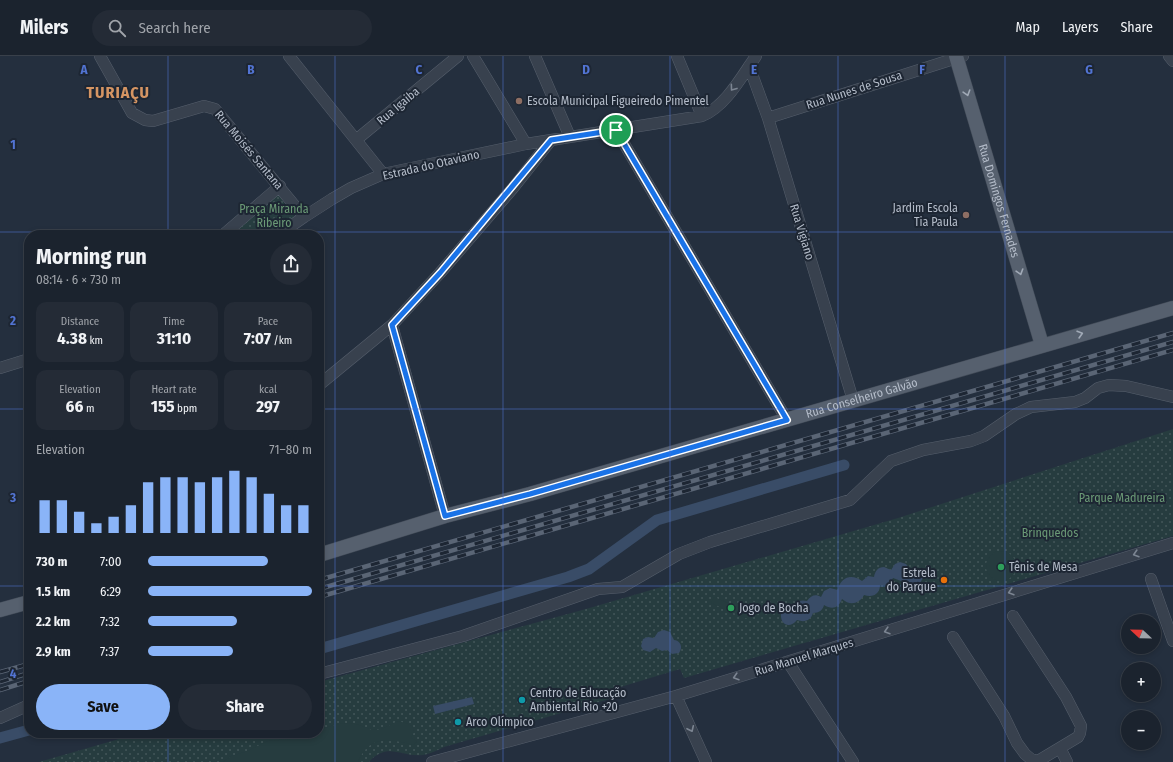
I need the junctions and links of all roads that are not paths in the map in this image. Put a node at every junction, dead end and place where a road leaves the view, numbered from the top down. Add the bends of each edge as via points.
1 (100, 56) edge
2 (289, 56) edge
3 (458, 56) edge
4 (473, 56) edge
5 (535, 56) edge
6 (677, 56) edge
7 (756, 56) edge
8 (1169, 56) edge
9 (958, 57) edge
10 (1173, 61) edge
11 (749, 66) junction
12 (702, 116) junction
13 (768, 118) junction
14 (616, 130) junction
15 (570, 137) junction
16 (356, 140) junction
17 (551, 140) junction
18 (526, 144) junction
19 (383, 174) junction
20 (280, 186) junction
21 (304, 217) junction
22 (229, 230) edge
23 (285, 230) edge
24 (1173, 308) edge
25 (392, 325) junction
26 (1042, 345) junction
27 (24, 360) edge
28 (0, 368) edge
29 (324, 381) edge
30 (1173, 397) edge
31 (853, 400) junction
32 (787, 420) junction
33 (445, 516) junction
34 (1173, 543) edge
35 (324, 553) edge
36 (1151, 579) dead end
37 (24, 603) edge
38 (0, 610) edge
39 (1013, 616) dead end
40 (953, 637) dead end
41 (1173, 641) edge
42 (788, 662) junction
43 (324, 673) edge
44 (676, 696) junction
45 (24, 707) edge
46 (0, 718) edge
47 (1060, 748) junction
48 (432, 762) edge
49 (706, 762) edge
50 (852, 762) edge
51 (1067, 762) edge

1 - 20 street, Rua Moisés Santana via 132,113 153,121 204,106 215,109
2 - 16 street
3 - 16 street, Rua Igaiba
4 - 18 street
5 - 15 street
6 - 12 street
7 - 11 street
8 - 10 street
9 - 13 street, Rua Nunes de Sousa
9 -> 26 main road, Rua Domingos Fernades
11 -> 12 street via 723,102
11 - 13 street, Rua Vigiano
12 - 14 street, Estrada do Otaviano
13 - 31 street, Rua Vigiano
14 - 15 street, Estrada do Otaviano
14 - 32 street
15 - 17 street, Estrada do Otaviano
16 - 19 street
17 - 18 street, Estrada do Otaviano
17 - 25 street via 440,273
18 - 19 street, Estrada do Otaviano
19 - 21 street, Estrada do Otaviano via 351,188
20 - 21 street, Rua Moisés Santana
20 - 22 street
21 - 23 street, Estrada do Otaviano
26 -> 24 main road, Rua Conselheiro Galvão
25 - 29 street
25 - 33 street
26 - 31 main road, Rua Conselheiro Galvão
27 - 28 street
30 - 43 street via 1126,386 1109,385 1098,388 1075,402 1031,407 971,442 923,450 891,461 850,500 710,542 680,554 622,587 598,589 463,636
31 - 32 main road, Rua Conselheiro Galvão
32 - 33 main road, Rua Conselheiro Galvão
33 - 35 main road, Rua Conselheiro Galvão
34 -> 42 street, Rua Manuel Marques
36 - 41 street
37 - 38 main road
39 - 47 street via 1066,697 1081,726 1078,737
40 - 47 street via 1004,716 1025,754 1038,761
42 -> 44 street, Rua Manuel Marques
42 - 50 street
44 - 48 street, Rua Manuel Marques
44 -> 49 street
45 - 46 street
47 - 51 street

